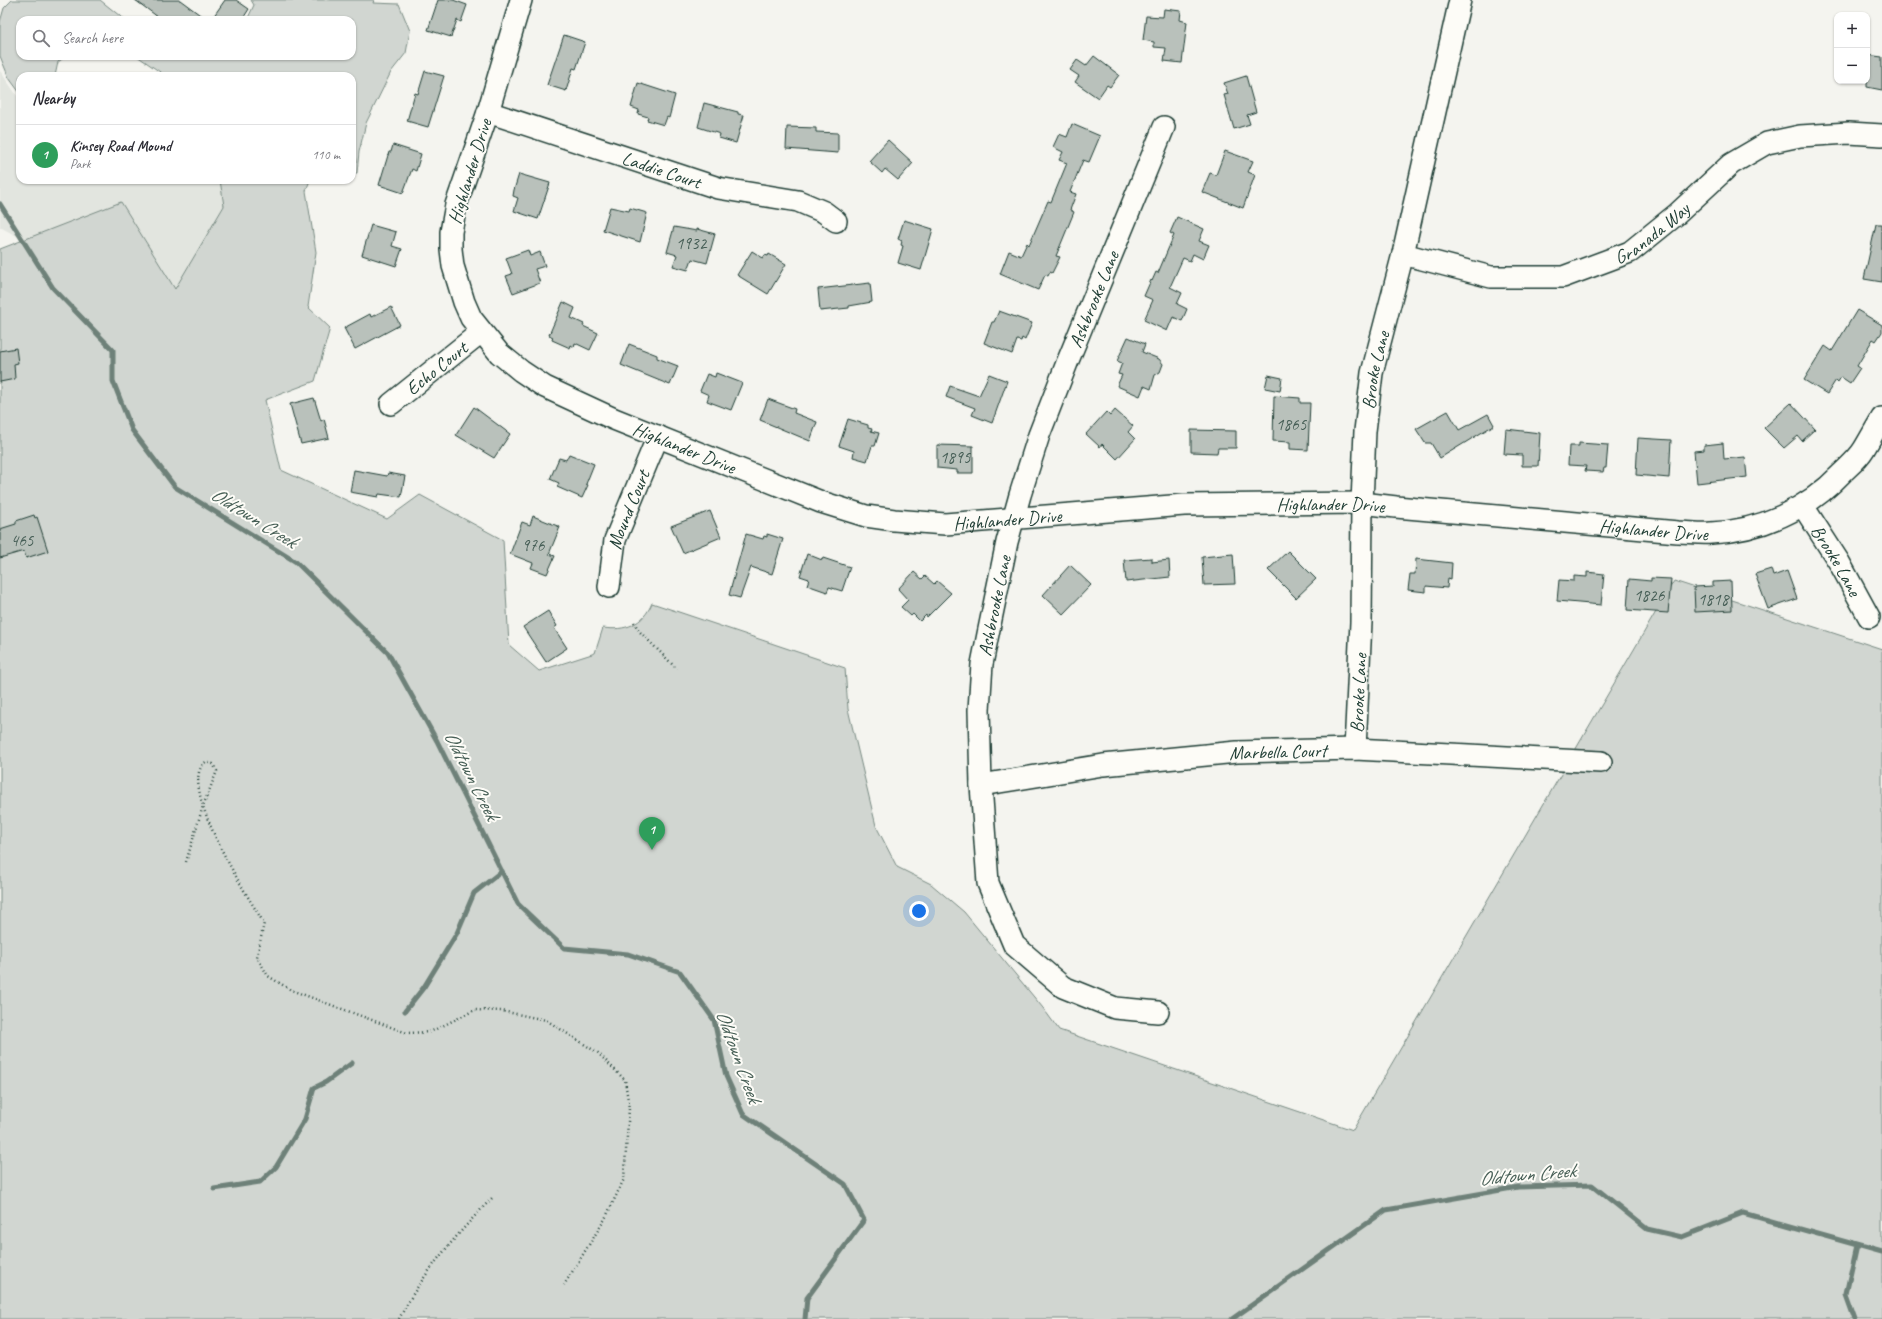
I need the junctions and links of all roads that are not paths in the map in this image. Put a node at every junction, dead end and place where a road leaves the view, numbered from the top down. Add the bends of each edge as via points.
1 (521, 0) edge
2 (1460, 0) edge
3 (488, 112) junction
4 (1164, 127) dead end
5 (1882, 135) edge
6 (836, 221) dead end
7 (1403, 254) junction
8 (481, 332) junction
9 (391, 404) dead end
10 (1882, 418) edge
11 (658, 436) junction
12 (1362, 503) junction
13 (1803, 506) junction
14 (1013, 520) junction
15 (609, 587) dead end
16 (1869, 616) dead end
17 (1355, 749) junction
18 (1601, 762) dead end
19 (980, 785) junction
20 (1158, 1012) dead end

1 - 3 street, Highlander Drive
2 - 7 street, Brooke Lane
3 - 6 street, Laddie Court via 718,188 798,201 824,212
3 - 8 street, Highlander Drive via 456,205 451,232 453,266 464,302
4 - 14 street, Ashbrooke Lane via 1044,421
5 - 7 street, Granada Way via 1849,133 1800,136 1767,143 1731,164 1677,214 1630,252 1563,277 1491,277
7 - 12 street, Brooke Lane via 1372,373 1365,431
8 - 9 street, Echo Court
8 - 11 street, Highlander Drive via 499,353 545,387
10 - 13 street, Highlander Drive via 1855,460 1834,482
11 - 14 street, Highlander Drive via 821,502 866,516 945,524
11 - 15 street, Mound Court via 615,540
12 - 13 street, Highlander Drive via 1712,533 1742,529 1770,521
12 - 14 street, Highlander Drive via 1184,505
12 - 17 street, Brooke Lane via 1361,622
13 - 16 street, Brooke Lane via 1839,562
14 - 19 street, Ashbrooke Lane via 982,664 979,710
17 - 18 street, Marbella Court
17 - 19 street, Marbella Court via 1237,752 1103,765
19 - 20 street, Ashbrooke Lane via 988,883 1014,945 1063,987 1115,1008

